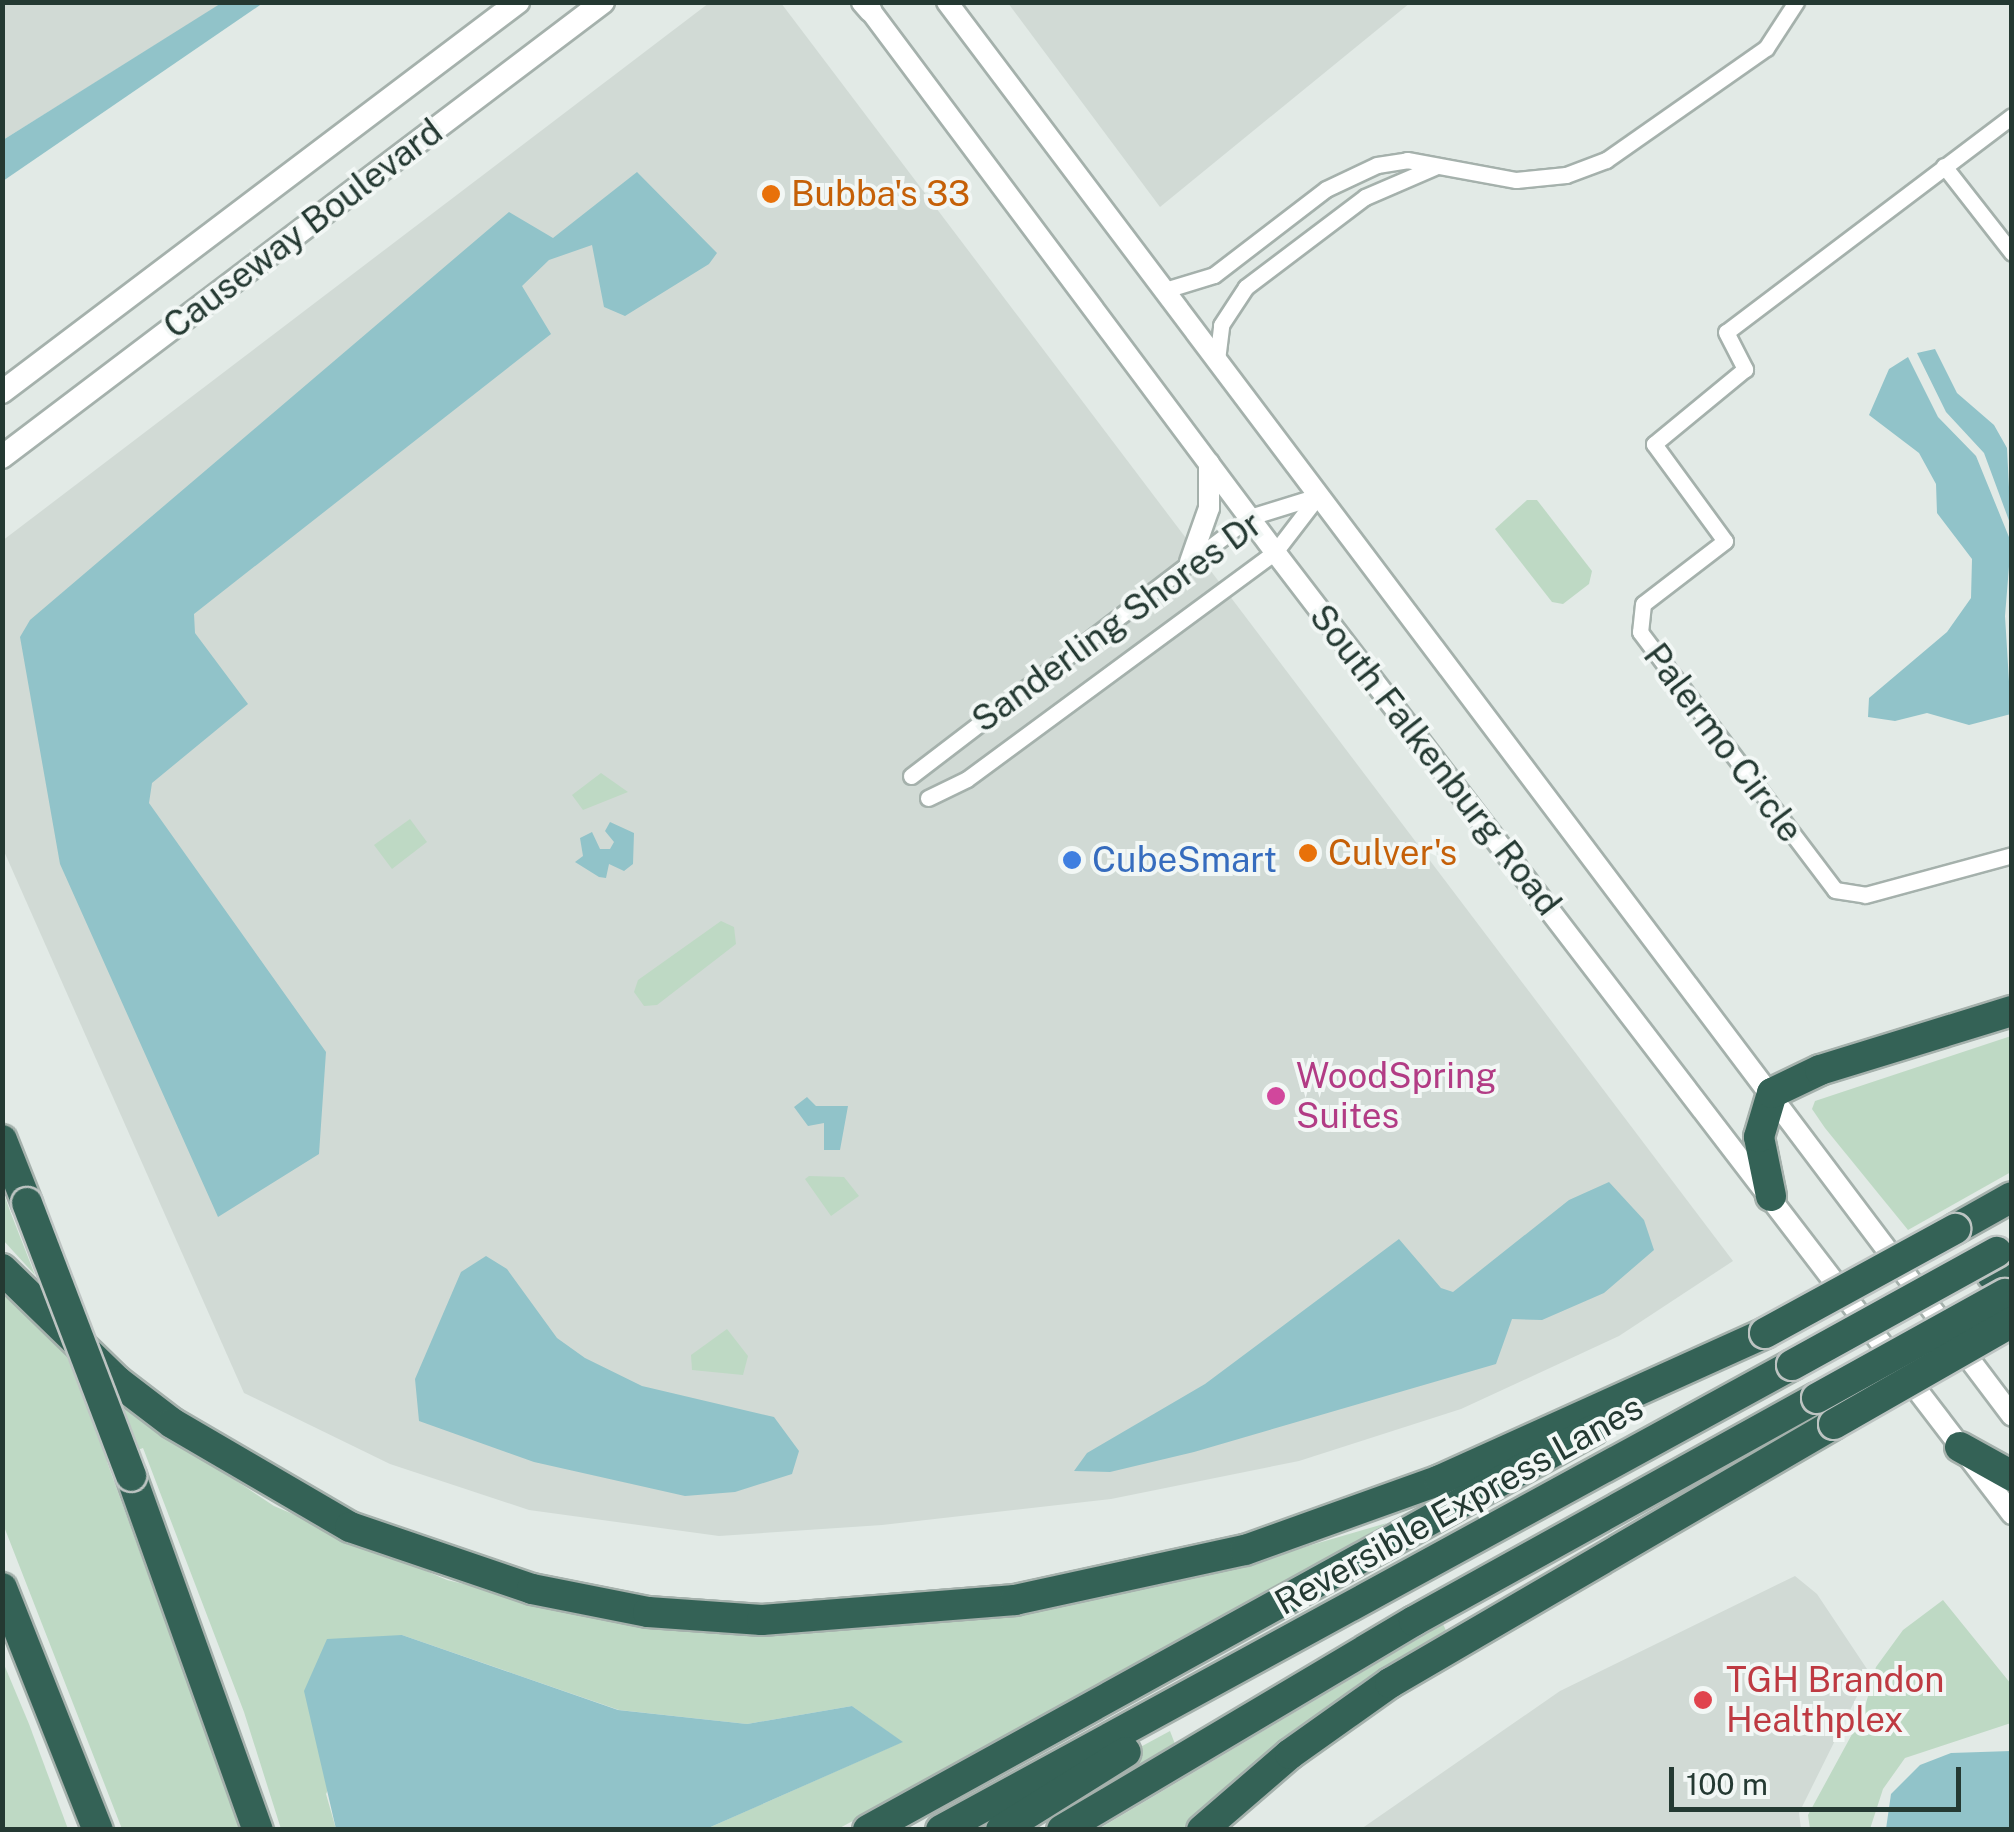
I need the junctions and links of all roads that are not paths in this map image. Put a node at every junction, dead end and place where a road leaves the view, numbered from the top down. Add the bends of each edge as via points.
1 (518, 2) edge
2 (604, 2) edge
3 (947, 2) edge
4 (1796, 2) edge
5 (866, 5) edge
6 (2012, 116) edge
7 (1441, 165) junction
8 (1944, 166) junction
9 (2012, 253) edge
10 (1165, 290) junction
11 (1216, 360) junction
12 (2, 392) edge
13 (2, 457) edge
14 (1209, 463) junction
15 (1318, 496) junction
16 (1250, 517) junction
17 (1276, 552) junction
18 (1190, 562) junction
19 (911, 776) dead end
20 (928, 798) dead end
21 (2012, 855) edge
22 (2012, 1011) edge
23 (1772, 1092) junction
24 (2, 1140) edge
25 (1771, 1196) junction
26 (2012, 1198) edge
27 (2, 1269) edge
28 (2006, 1277) edge
29 (1765, 1333) junction
30 (1803, 1380) junction
31 (2012, 1416) edge
32 (1960, 1446) junction
33 (2012, 1476) edge
34 (2012, 1514) edge
35 (2, 1588) edge
36 (98, 1830) edge
37 (258, 1830) edge
38 (868, 1830) edge
39 (941, 1830) edge
40 (1001, 1830) edge
41 (1062, 1830) edge
42 (1202, 1830) edge

1 - 12 main road, Causeway Boulevard
2 - 13 main road, Causeway Boulevard
3 - 10 street, South Falkenburg Road
4 - 7 street via 1766,48 1606,160 1566,175 1516,180
5 - 14 street, South Falkenburg Road
6 - 8 street, Palermo Circle
7 - 10 street via 1406,160 1350,175 1214,275
7 - 11 street via 1365,197 1246,287 1221,325
8 - 9 street
8 - 21 street, Palermo Circle via 1726,332 1745,369 1654,444 1725,542 1644,604 1640,632 1834,890 1865,895
10 - 11 street, South Falkenburg Road
11 - 15 street, South Falkenburg Road
14 - 16 street, South Falkenburg Road
14 - 18 street via 1209,508
15 - 16 street, Sanderling Shores Dr
15 - 17 street, Sanderling Shores Dr
15 - 23 street, South Falkenburg Road
16 - 17 street, South Falkenburg Road
16 - 18 street, Sanderling Shores Dr
17 - 20 street, Sanderling Shores Dr via 968,779
17 - 25 street, South Falkenburg Road
18 - 19 street, Sanderling Shores Dr
22 - 23 highway via 1820,1070
23 - 25 highway via 1759,1137
23 - 31 street, South Falkenburg Road
24 - 37 highway, bridge via 132,1476
25 - 32 street, South Falkenburg Road
26 - 29 highway, bridge
27 - 29 highway via 117,1380 172,1423 350,1527 532,1589 648,1612 762,1620 1015,1600 1245,1550 1440,1480
28 - 30 highway, bridge
28 - 30 highway, Reversible Express Lanes, bridge
28 - 42 highway, bridge via 1834,1424 1390,1684 1290,1754
29 - 38 highway
30 - 39 highway, Reversible Express Lanes
30 - 40 highway via 1204,1707
30 - 41 highway
32 - 33 highway
32 - 34 street, South Falkenburg Road
35 - 36 highway

